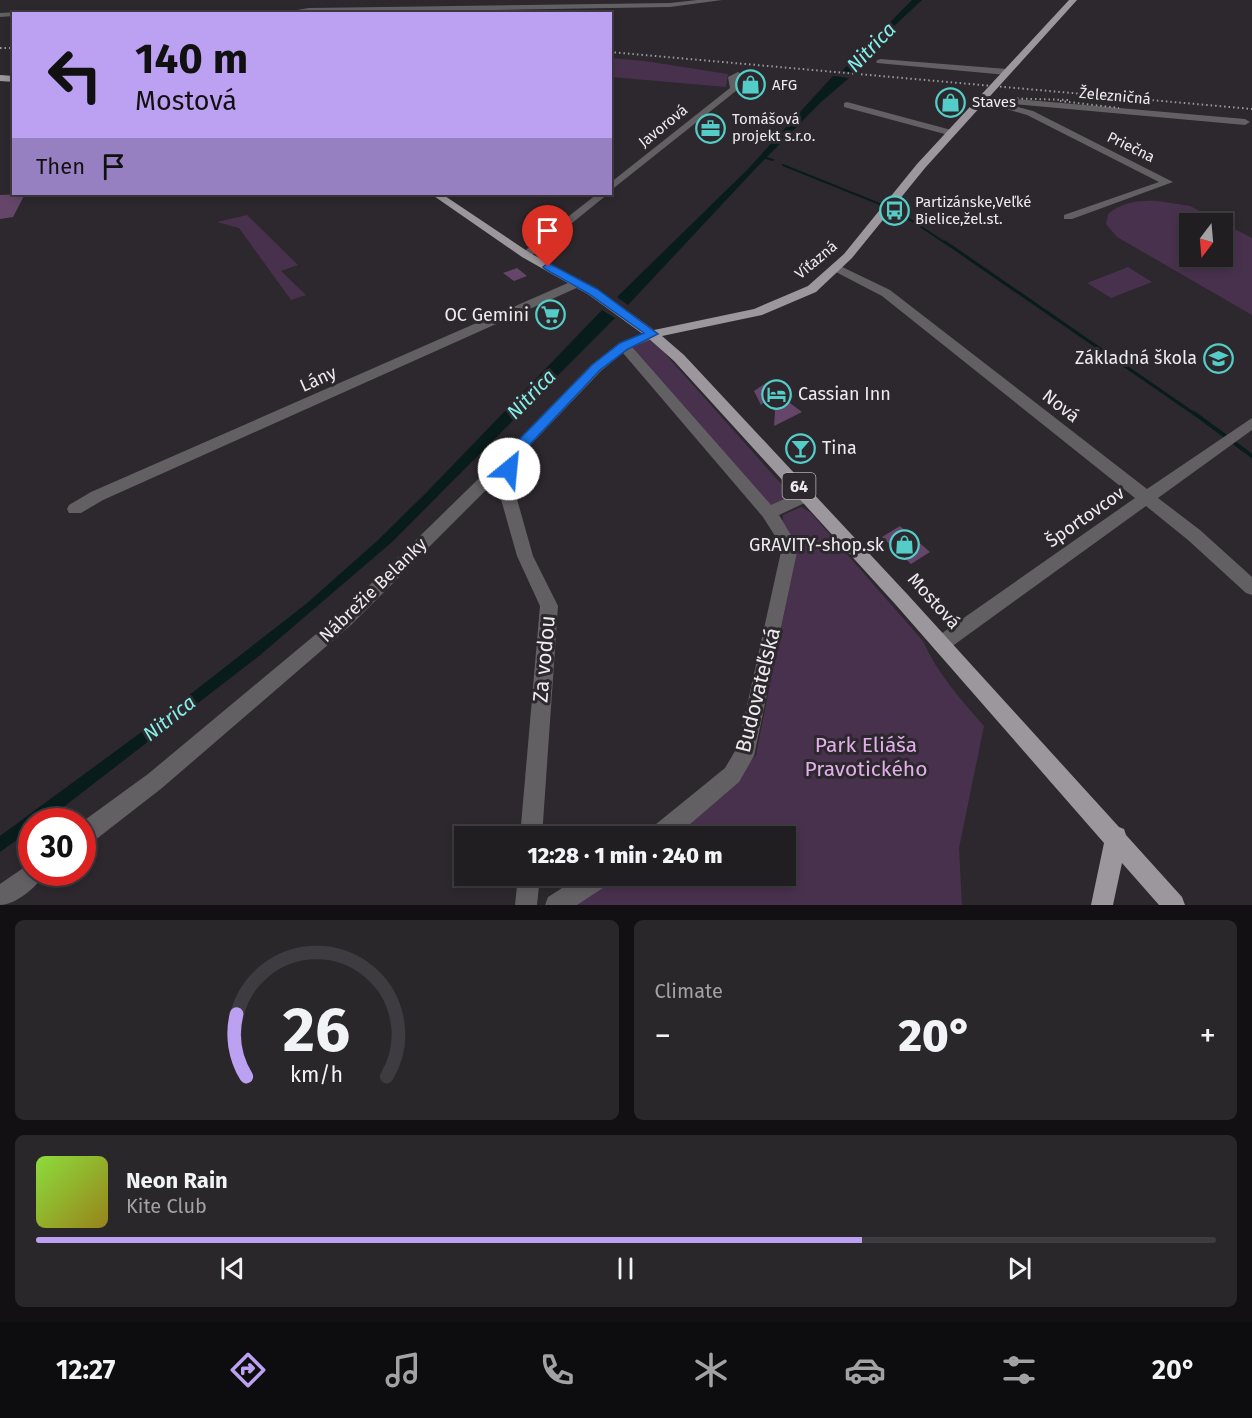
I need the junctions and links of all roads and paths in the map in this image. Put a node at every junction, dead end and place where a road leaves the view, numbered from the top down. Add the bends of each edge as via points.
1 (307, 0) edge
2 (423, 0) edge
3 (718, 0) edge
4 (1073, 0) edge
5 (451, 4) edge
6 (383, 9) junction
7 (305, 10) junction
8 (186, 12) edge
9 (273, 12) edge
10 (880, 61) dead end
11 (1007, 72) junction
12 (734, 88) dead end
13 (982, 99) junction
14 (847, 105) dead end
15 (1245, 122) dead end
16 (952, 132) junction
17 (612, 186) edge
18 (437, 195) edge
19 (602, 195) edge
20 (1068, 217) dead end
21 (526, 255) junction
22 (836, 268) junction
23 (577, 283) junction
24 (652, 334) junction
25 (624, 346) junction
26 (1252, 423) edge
27 (514, 453) junction
28 (807, 495) junction
29 (1146, 497) junction
30 (75, 509) dead end
31 (770, 513) junction
32 (1252, 588) edge
33 (941, 644) junction
34 (96, 825) edge
35 (532, 826) edge
36 (674, 826) edge
37 (1116, 837) junction
38 (18, 884) edge
39 (527, 886) edge
40 (585, 886) edge
41 (0, 898) edge
42 (526, 905) edge
43 (556, 905) edge
44 (1102, 905) edge
45 (1174, 905) edge

1 - 7 street
2 - 6 street
3 - 5 street via 670,5
4 - 11 main road, Víťazná
5 - 6 street
6 - 7 street
7 - 9 street
8 - 9 street
10 - 11 street
11 - 13 main road, Víťazná
12 - 17 street, Javorová
13 - 15 street, Železničná
13 - 16 main road, Víťazná
13 - 20 street, Priečna via 1030,113 1168,182
14 - 16 street
16 - 22 main road, Víťazná
18 - 21 main road, 64
19 - 21 street
21 - 23 main road, 64
22 - 24 main road, Víťazná via 812,289 758,312
22 - 29 street, Nová via 886,293
23 - 24 main road, 64
23 - 30 street, Lány
24 - 25 street, Nábrežie Belanky
24 - 28 main road, Mostová / 64 via 714,393
25 - 27 street, Nábrežie Belanky via 596,368
25 - 31 street, Budovateľská
26 - 29 street, Športovcov
27 - 34 street, Nábrežie Belanky via 345,620 155,781
27 - 35 street, Za vodou via 505,485 525,556 549,606
28 - 31 street
28 - 33 main road, Mostová / 64
29 - 32 street, Nová
29 - 33 street, Športovcov
31 - 36 street, Budovateľská via 790,547 747,749 732,775
33 - 37 main road, Mostová / 64
37 - 44 main road
37 - 45 main road, Mostová / 64
38 - 41 street
39 - 42 street
40 - 43 street

